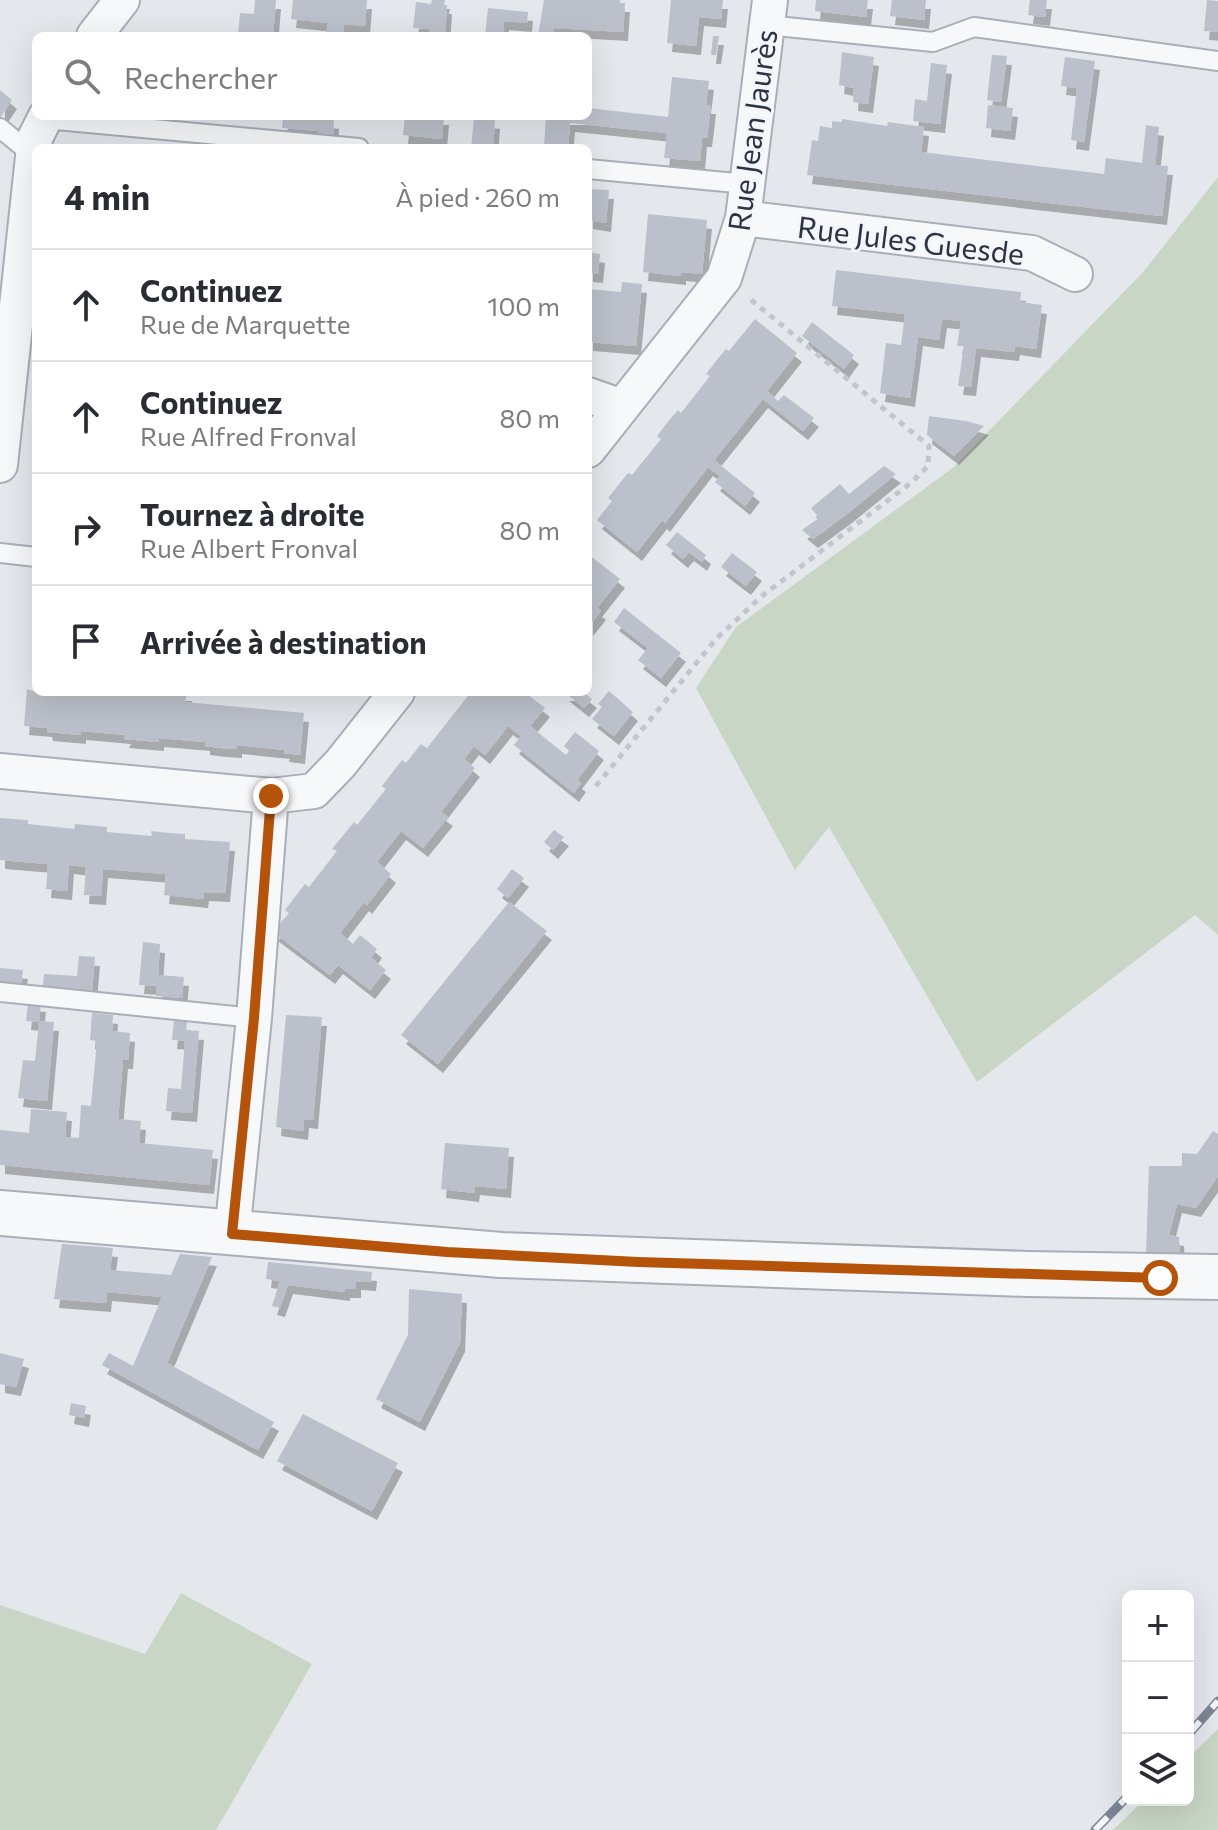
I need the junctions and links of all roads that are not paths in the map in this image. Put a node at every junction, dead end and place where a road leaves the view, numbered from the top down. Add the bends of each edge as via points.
1 (122, 0) edge
2 (768, 12) edge
3 (97, 32) edge
4 (1218, 61) edge
5 (44, 120) edge
6 (66, 120) edge
7 (0, 128) edge
8 (35, 144) edge
9 (317, 144) edge
10 (32, 154) edge
11 (592, 169) edge
12 (32, 176) edge
13 (747, 184) junction
14 (743, 218) junction
15 (1075, 274) dead end
16 (17, 328) edge
17 (592, 396) edge
18 (622, 407) junction
19 (2, 418) edge
20 (592, 445) edge
21 (0, 465) edge
22 (0, 553) edge
23 (32, 557) edge
24 (394, 696) edge
25 (0, 771) edge
26 (271, 796) junction
27 (0, 992) edge
28 (254, 1018) junction
29 (0, 1213) edge
30 (232, 1234) junction
31 (1218, 1277) edge

1 - 3 street
2 - 4 lane via 933,42 974,27
2 - 13 street, Rue Jean Jaurès
5 - 8 street
6 - 9 lane
7 - 10 lane
11 - 13 lane
12 - 16 street
13 - 14 street, Rue Jean Jaurès
14 - 15 street, Rue Jules Guesde via 1032,253
14 - 18 street, Rue Jean Jaurès via 724,278
16 - 19 street
17 - 18 street
18 - 20 street, Rue Jean Jaurès
19 - 21 street
22 - 23 lane
24 - 26 street via 314,791
25 - 26 street
26 - 28 street
27 - 28 lane
28 - 30 street
29 - 30 street
30 - 31 street via 638,1262

